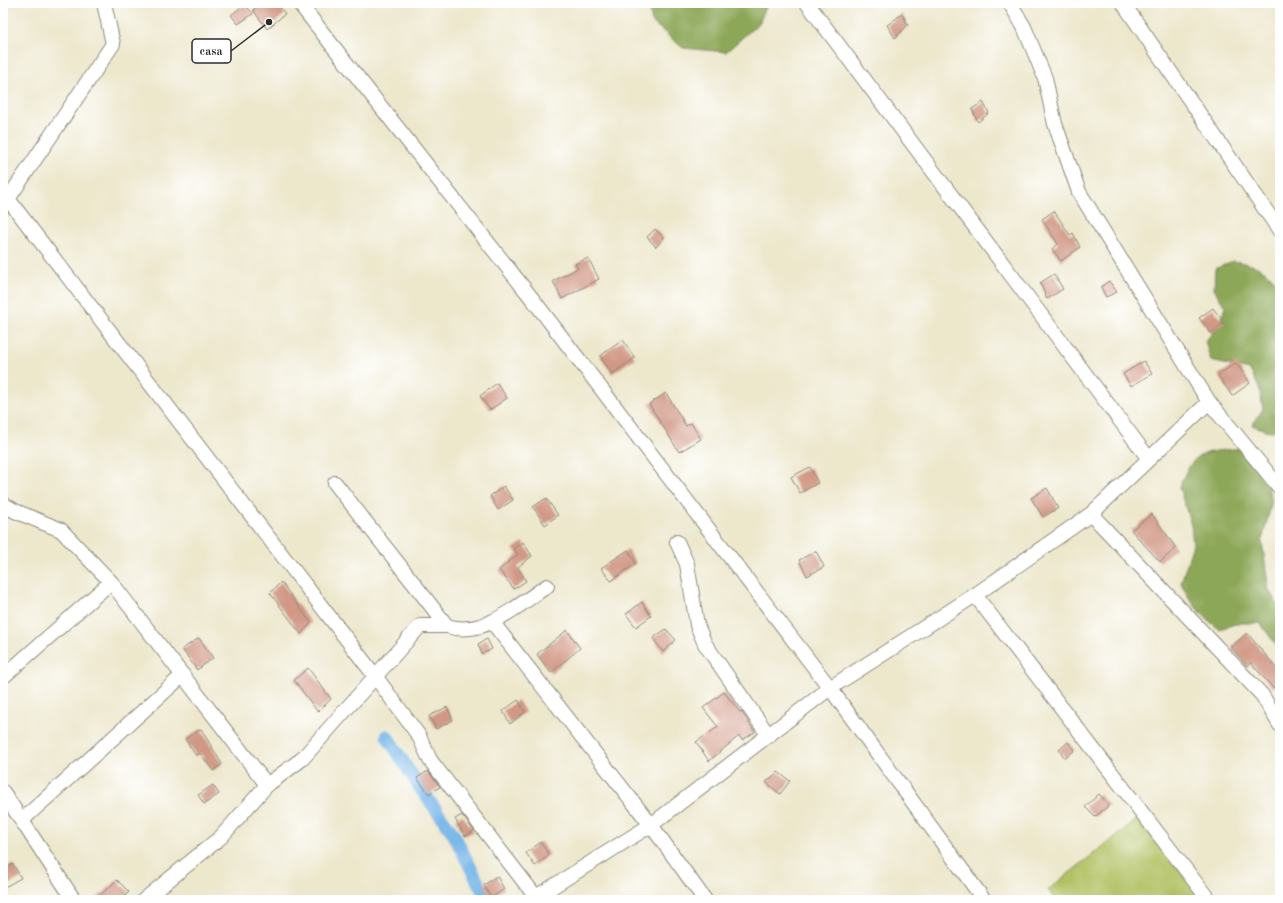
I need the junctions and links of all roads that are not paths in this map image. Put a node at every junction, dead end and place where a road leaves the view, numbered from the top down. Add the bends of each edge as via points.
1 (104, 3) edge
2 (299, 3) edge
3 (807, 3) edge
4 (1010, 3) edge
5 (1122, 3) edge
6 (1280, 231) edge
7 (1209, 402) junction
8 (1149, 459) junction
9 (335, 483) dead end
10 (1280, 488) edge
11 (3, 504) edge
12 (1091, 514) junction
13 (677, 542) dead end
14 (111, 582) junction
15 (547, 586) dead end
16 (975, 595) junction
17 (493, 623) junction
18 (447, 626) junction
19 (182, 675) junction
20 (375, 676) junction
21 (3, 677) edge
22 (830, 688) junction
23 (1280, 725) edge
24 (768, 736) junction
25 (267, 785) junction
26 (3, 792) edge
27 (22, 820) junction
28 (651, 825) junction
29 (537, 899) edge
30 (74, 900) edge
31 (144, 900) edge
32 (706, 900) edge
33 (984, 900) edge
34 (1209, 900) edge

1 - 20 street via 113,44 8,199
2 - 22 street via 534,301
3 - 8 street
4 - 7 street via 1024,27 1045,78 1055,124 1079,192
5 - 6 street
7 - 8 street
7 - 10 street
8 - 12 street
9 - 18 street
11 - 14 street via 61,530
12 - 16 street
12 - 23 street via 1262,695
13 - 24 street via 687,564 697,625 706,644
14 - 19 street
14 - 21 street
15 - 17 street
16 - 22 street
16 - 34 street
17 - 18 street via 461,628
17 - 28 street
18 - 20 street via 420,626
19 - 25 street
19 - 27 street
20 - 25 street via 302,760
20 - 29 street via 419,736 430,760
22 - 24 street
22 - 33 street
24 - 28 street
25 - 31 street via 221,837
26 - 27 street
27 - 30 street
28 - 29 street
28 - 32 street

